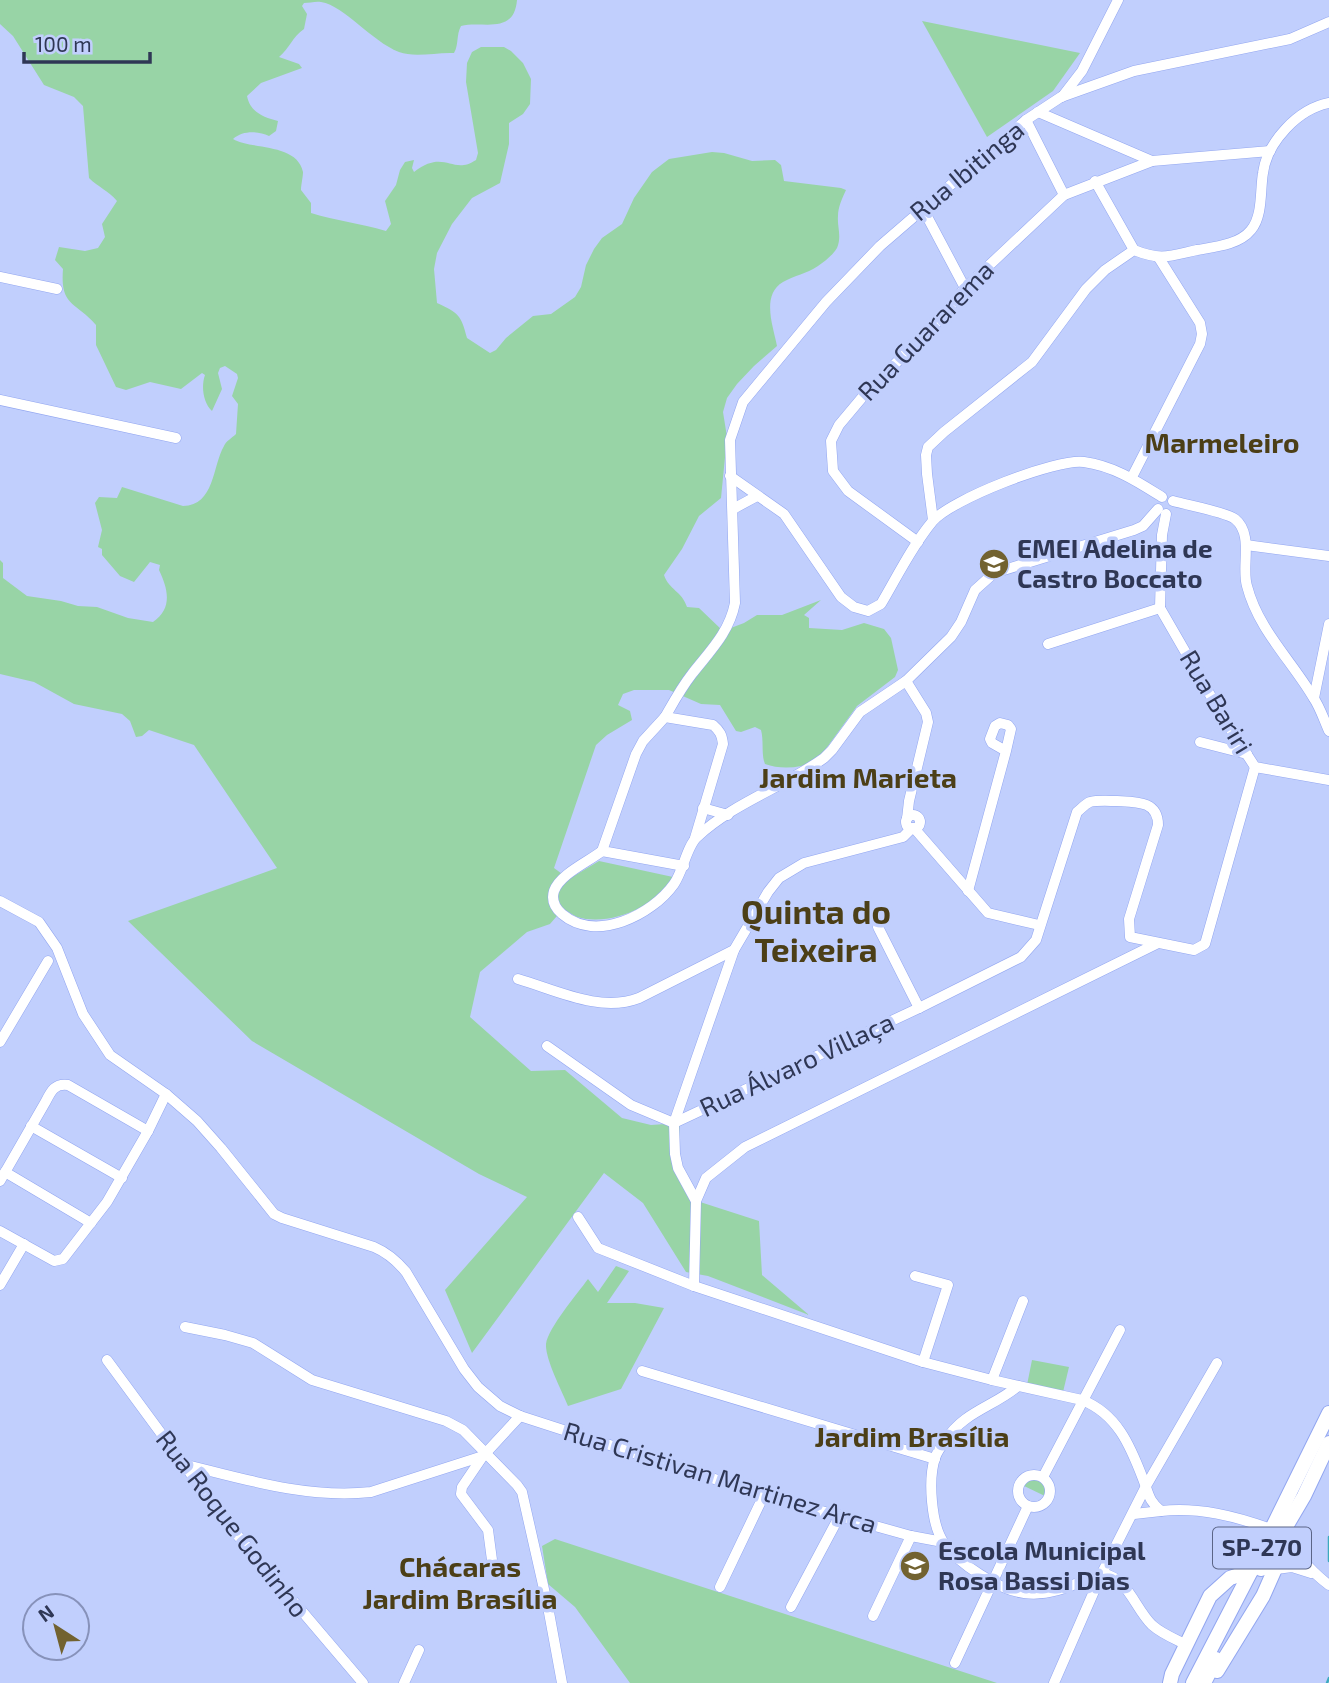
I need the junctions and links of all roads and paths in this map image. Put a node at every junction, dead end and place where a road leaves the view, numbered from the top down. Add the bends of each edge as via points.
1 (1118, 0) edge
2 (1329, 22) edge
3 (1061, 97) junction
4 (1329, 103) edge
5 (1038, 112) junction
6 (1026, 120) junction
7 (1270, 151) junction
8 (1152, 161) junction
9 (1095, 181) junction
10 (1064, 195) junction
11 (922, 207) junction
12 (1135, 250) junction
13 (1159, 258) junction
14 (0, 277) edge
15 (965, 288) junction
16 (57, 289) dead end
17 (0, 400) edge
18 (176, 438) dead end
19 (730, 476) junction
20 (1132, 477) junction
21 (757, 496) junction
22 (1161, 497) junction
23 (1173, 501) junction
24 (733, 509) junction
25 (1162, 512) junction
26 (933, 520) junction
27 (918, 542) junction
28 (1246, 545) junction
29 (1329, 556) edge
30 (1160, 608) junction
31 (1329, 624) edge
32 (1048, 644) dead end
33 (906, 681) junction
34 (1314, 698) junction
35 (665, 717) junction
36 (1329, 731) edge
37 (1200, 742) dead end
38 (1006, 751) dead end
39 (1247, 754) junction
40 (1255, 767) junction
41 (1329, 780) edge
42 (703, 808) junction
43 (728, 815) junction
44 (912, 822) junction
45 (695, 838) junction
46 (603, 851) junction
47 (684, 866) junction
48 (968, 891) junction
49 (0, 901) edge
50 (1039, 925) junction
51 (878, 927) dead end
52 (1157, 943) junction
53 (734, 950) junction
54 (48, 961) dead end
55 (518, 979) dead end
56 (919, 1008) junction
57 (5, 1024) edge
58 (0, 1042) edge
59 (547, 1046) dead end
60 (166, 1094) junction
61 (674, 1123) junction
62 (31, 1126) junction
63 (148, 1131) junction
64 (3, 1177) edge
65 (121, 1178) junction
66 (696, 1201) junction
67 (578, 1217) dead end
68 (91, 1223) junction
69 (0, 1231) edge
70 (24, 1244) junction
71 (915, 1276) dead end
72 (0, 1285) edge
73 (694, 1286) junction
74 (1023, 1301) dead end
75 (185, 1327) dead end
76 (1119, 1330) dead end
77 (107, 1360) dead end
78 (923, 1362) junction
79 (1217, 1363) dead end
80 (642, 1371) dead end
81 (992, 1380) junction
82 (1018, 1386) junction
83 (1082, 1400) junction
84 (1329, 1413) edge
85 (520, 1416) junction
86 (1329, 1443) edge
87 (485, 1454) junction
88 (934, 1459) junction
89 (183, 1464) junction
90 (1043, 1477) junction
91 (1146, 1486) junction
92 (764, 1495) junction
93 (1304, 1496) junction
94 (1028, 1506) junction
95 (1161, 1511) junction
96 (1134, 1514) junction
97 (840, 1516) junction
98 (1271, 1529) junction
99 (911, 1536) junction
100 (1290, 1536) junction
101 (943, 1542) junction
102 (492, 1560) dead end
103 (1276, 1569) junction
104 (1251, 1572) junction
105 (1102, 1573) junction
106 (1318, 1576) junction
107 (992, 1582) junction
108 (1329, 1585) edge
109 (720, 1587) dead end
110 (791, 1607) dead end
111 (873, 1616) dead end
112 (1186, 1645) junction
113 (419, 1650) dead end
114 (954, 1663) dead end
115 (1170, 1680) edge
116 (363, 1683) edge
117 (404, 1683) edge
118 (562, 1683) edge
119 (1054, 1683) edge
120 (1193, 1683) edge
121 (1206, 1683) edge

1 - 3 street via 1082,71
2 - 3 street, Rua Ibitinga via 1290,39 1134,71
3 - 5 street, Rua Ibitinga
4 - 7 street via 1296,120
5 - 6 street, Rua Ibitinga
5 - 8 street
6 - 10 street
6 - 11 street, Rua Ibitinga
7 - 8 street
7 - 13 street via 1252,230 1228,243
8 - 9 street, Rua Guararema
9 - 10 street, Rua Guararema
9 - 12 street
10 - 15 street, Rua Guararema
11 - 15 street
11 - 19 street, Rua Ibitinga via 826,302 743,402 730,440
12 - 13 street
12 - 26 street via 1086,289 1032,362 928,447
13 - 20 street via 1200,323 1202,334
14 - 16 street
15 - 27 street, Rua Guararema via 930,330 864,394 831,441 834,471 848,491
17 - 18 street
19 - 21 street
19 - 24 street, Rua Ibitinga
20 - 22 street
20 - 26 street via 1073,461 1031,472 963,501
21 - 24 street
21 - 27 street via 784,514 841,597 868,611 880,604
22 - 23 street
22 - 25 street via 1157,503
23 - 25 street via 1172,511
23 - 28 street via 1235,519
24 - 35 street, Rua Ibitinga via 732,620
25 - 30 street
25 - 33 street via 1134,530 994,573 975,590 951,637
26 - 27 street
28 - 29 street
28 - 34 street via 1244,572 1251,601
30 - 32 street
30 - 39 street, Rua Bariri
31 - 34 street
33 - 43 street via 860,712 824,758
33 - 44 street via 928,722 909,801
34 - 36 street
35 - 42 street via 713,725 722,737
35 - 46 street, Rua Ibitinga via 636,754
37 - 39 street
38 - 48 street
39 - 40 street, Rua Bariri
40 - 41 street, Rua Bariri
40 - 52 street via 1205,943 1194,950
42 - 43 street
42 - 45 street
43 - 45 street
44 - 48 street
44 - 53 street via 906,836 790,869 768,892
45 - 47 street
46 - 47 street
46 - 47 street via 564,878 552,897 563,915 588,926 634,917 661,899
48 - 50 street via 988,913
49 - 60 street, Rua Cristivan Martinez Arca via 39,922 57,948 83,1014 110,1055
50 - 52 street, Rua Álvaro Villaça via 1077,813 1087,803 1142,802 1158,816 1158,825 1128,930 1130,937
50 - 56 street, Rua Álvaro Villaça via 1036,940 1021,957
51 - 56 street
52 - 66 street via 745,1147 706,1178
53 - 55 street via 623,1004 603,1004
53 - 61 street
54 - 57 street
56 - 61 street, Rua Álvaro Villaça
57 - 58 street
59 - 61 street, Rua Álvaro Villaça via 631,1105
60 - 63 street
60 - 85 street, Rua Cristivan Martinez Arca via 209,1133 274,1213 374,1247 398,1262 478,1387
61 - 66 street via 678,1168
62 - 63 street via 53,1088 63,1084
62 - 64 street
62 - 65 street
63 - 65 street
64 - 68 street
65 - 68 street
66 - 73 street
67 - 73 street via 598,1248
68 - 70 street via 60,1261
69 - 70 street
70 - 72 street
71 - 78 street via 948,1285
73 - 78 street
74 - 81 street
75 - 87 street via 253,1343 312,1380 446,1421 463,1430
76 - 83 street
77 - 89 street, Rua Roque Godinho
78 - 81 street
79 - 91 street
80 - 88 street
81 - 82 street
82 - 83 street
82 - 88 street via 963,1419
83 - 90 street
83 - 91 street via 1116,1423
84 - 98 highway, SP-270
85 - 87 street
85 - 92 street, Rua Cristivan Martinez Arca
86 - 93 highway, SP-270
87 - 89 street via 389,1487 353,1494 258,1483
87 - 102 street via 461,1494 488,1530
87 - 118 street via 517,1485 525,1502
88 - 101 street via 933,1504
89 - 116 street, Rua Roque Godinho via 254,1557
90 - 94 street via 1049,1484 1049,1498 1038,1507
90 - 94 street via 1027,1476 1020,1484 1019,1497
91 - 95 street via 1150,1501
91 - 96 street
92 - 97 street, Rua Cristivan Martinez Arca
92 - 109 street
93 - 100 highway
93 - 121 highway, SP-270 via 1263,1566
94 - 107 street
95 - 96 street
95 - 98 street via 1210,1512
96 - 105 street
97 - 99 street, Rua Cristivan Martinez Arca
97 - 110 street
98 - 104 highway, SP-270
99 - 101 street, Rua Cristivan Martinez Arca
99 - 111 street
100 - 103 highway
100 - 106 street via 1294,1548
101 - 107 street
103 - 106 street via 1292,1567
103 - 121 highway via 1248,1624
104 - 112 highway via 1230,1578 1216,1589
104 - 120 highway, SP-270
105 - 107 street via 1039,1593
105 - 112 street via 1121,1582 1150,1623
105 - 119 street
106 - 108 street
107 - 114 street
112 - 115 highway
113 - 117 street

